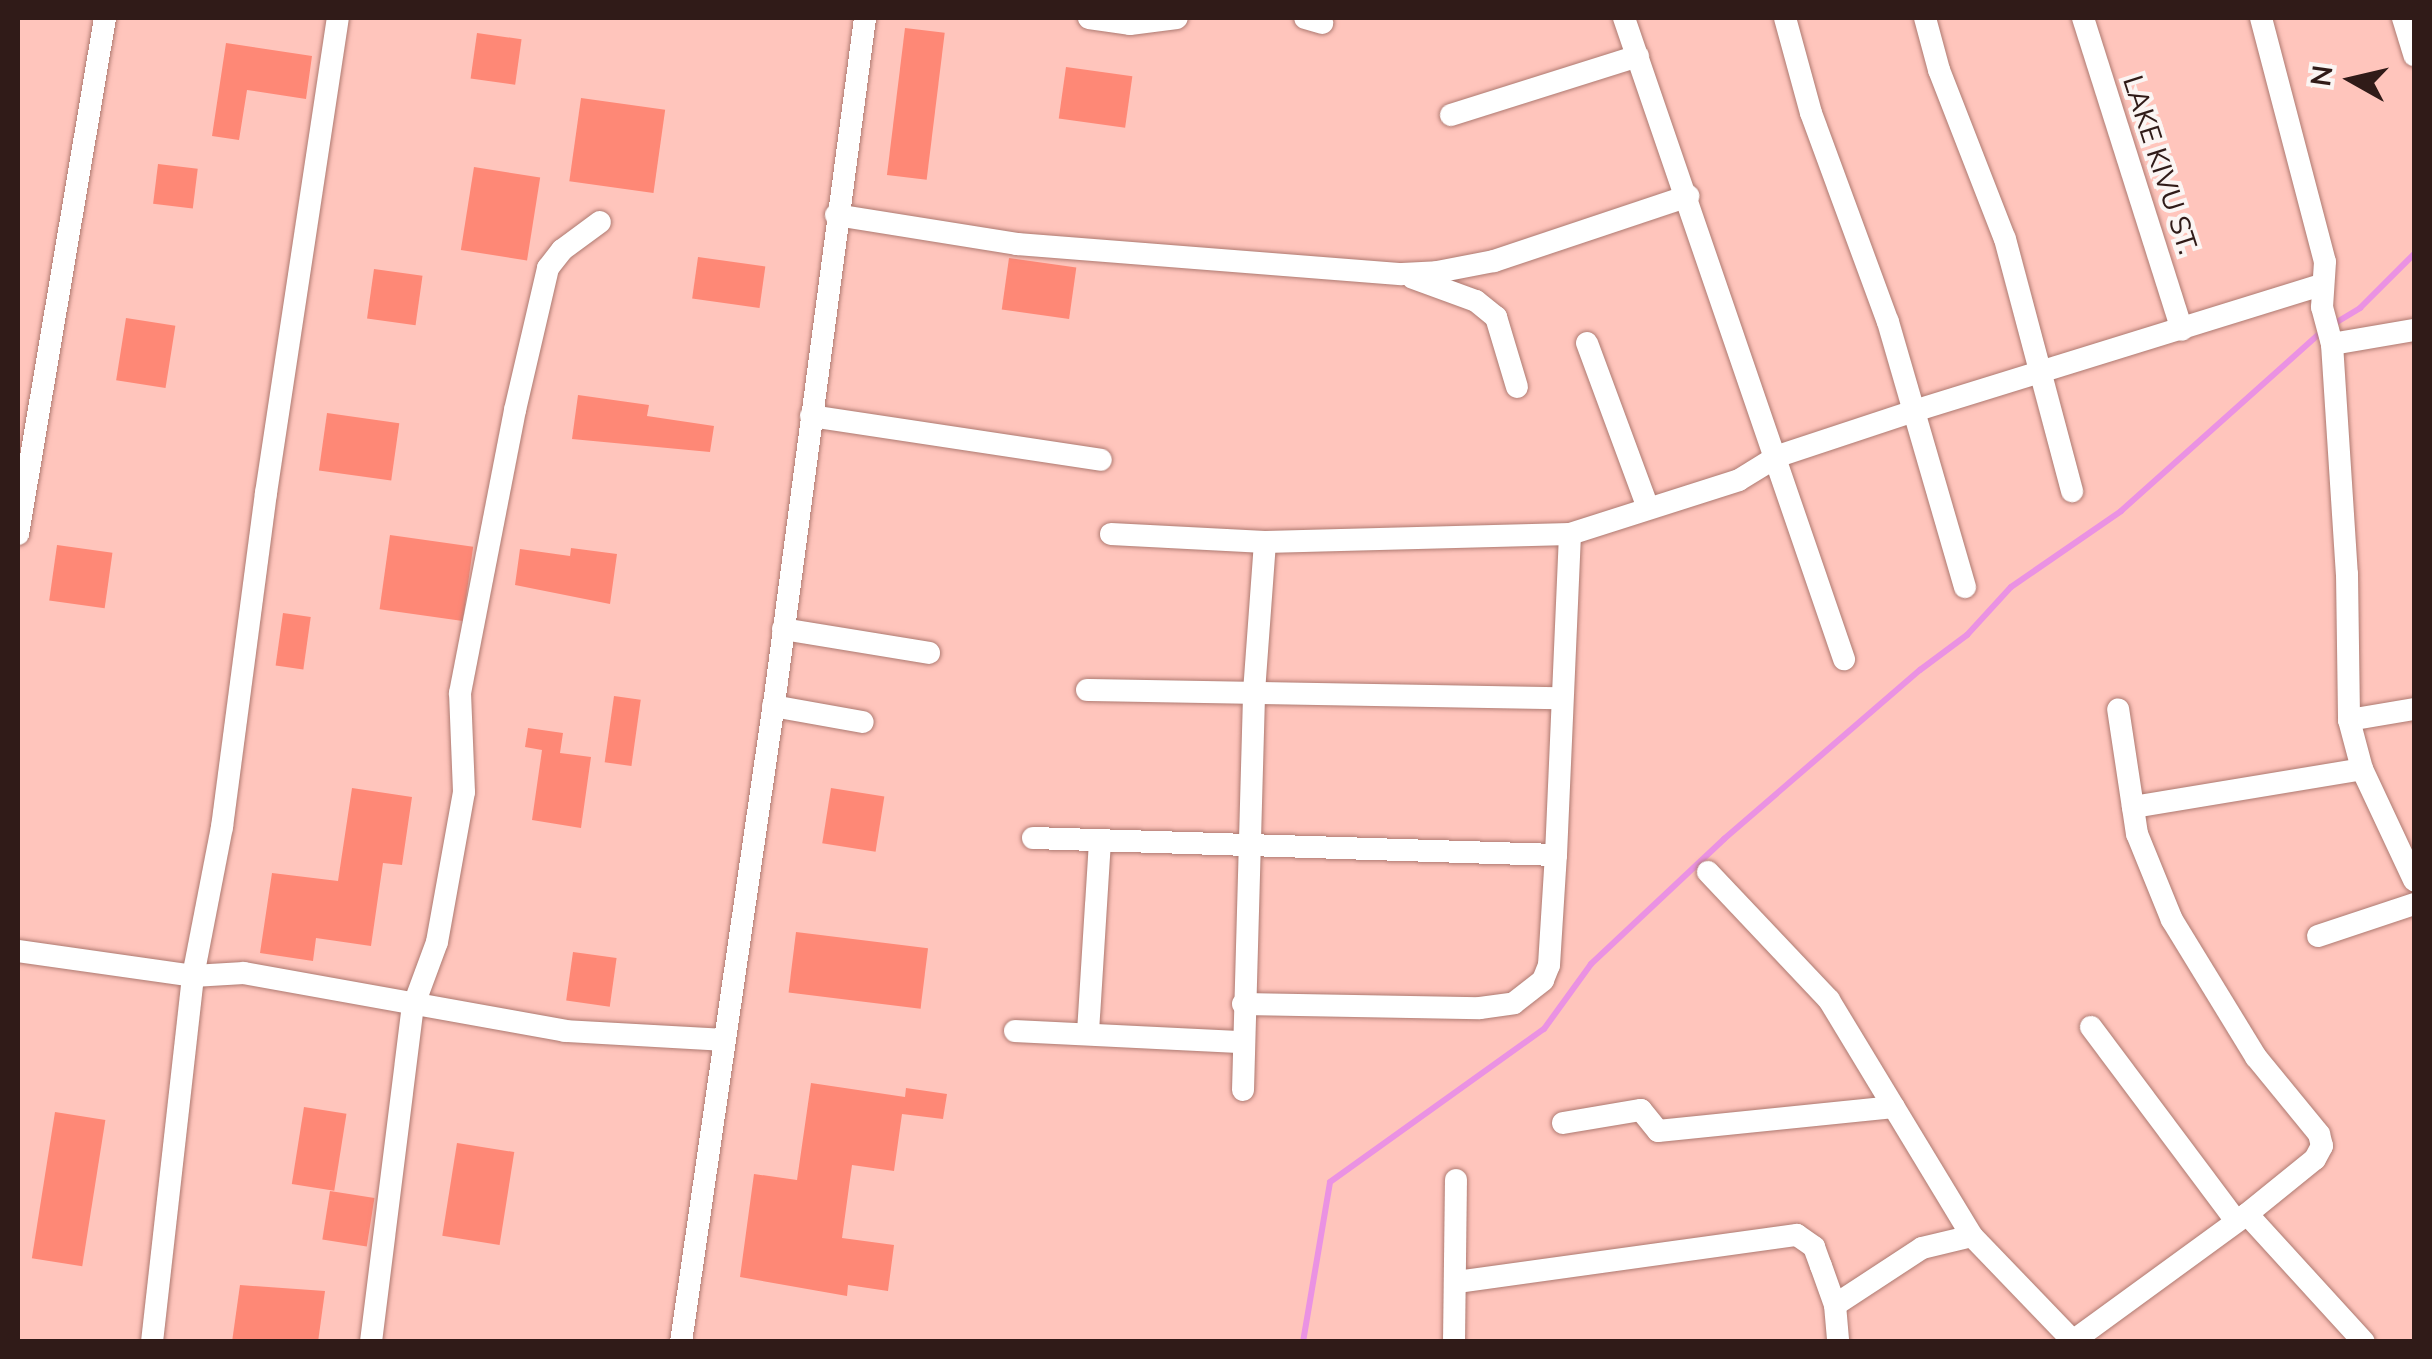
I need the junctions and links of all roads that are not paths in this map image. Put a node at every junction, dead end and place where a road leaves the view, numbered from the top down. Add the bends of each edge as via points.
1 (105, 18) edge
2 (338, 18) edge
3 (865, 18) edge
4 (1089, 18) edge
5 (1177, 18) edge
6 (1624, 18) edge
7 (1785, 18) edge
8 (1925, 18) edge
9 (2082, 18) edge
10 (2261, 18) edge
11 (2404, 18) edge
12 (2414, 55) edge
13 (1638, 56) junction
14 (1450, 115) dead end
15 (1688, 196) junction
16 (836, 215) junction
17 (600, 222) dead end
18 (1402, 274) junction
19 (2322, 296) junction
20 (2182, 330) junction
21 (2414, 330) edge
22 (2331, 339) junction
23 (1587, 343) dead end
24 (2042, 374) junction
25 (1517, 387) dead end
26 (1914, 410) junction
27 (810, 416) junction
28 (1778, 456) junction
29 (1101, 460) dead end
30 (2072, 491) dead end
31 (1648, 508) junction
32 (18, 534) edge
33 (1111, 534) dead end
34 (1570, 534) junction
35 (1265, 542) junction
36 (1966, 587) dead end
37 (783, 629) junction
38 (929, 653) dead end
39 (1844, 659) dead end
40 (1087, 690) dead end
41 (1254, 692) junction
42 (1562, 698) junction
43 (773, 706) junction
44 (2118, 709) dead end
45 (2414, 709) edge
46 (2349, 720) junction
47 (863, 722) dead end
48 (2362, 768) junction
49 (2133, 807) junction
50 (1033, 838) dead end
51 (1100, 842) junction
52 (1252, 844) junction
53 (1556, 855) junction
54 (1708, 872) dead end
55 (2414, 880) edge
56 (2414, 904) edge
57 (2318, 936) dead end
58 (18, 951) edge
59 (193, 976) junction
60 (1243, 1004) junction
61 (413, 1007) junction
62 (2091, 1026) dead end
63 (1015, 1031) dead end
64 (1088, 1032) junction
65 (724, 1040) junction
66 (1243, 1042) junction
67 (1243, 1090) dead end
68 (1894, 1107) junction
69 (1562, 1123) dead end
70 (1456, 1180) dead end
71 (2241, 1217) junction
72 (1972, 1236) junction
73 (1457, 1282) junction
74 (1835, 1305) junction
75 (2074, 1341) edge
76 (152, 1342) edge
77 (371, 1342) edge
78 (680, 1342) edge
79 (1454, 1342) edge
80 (1838, 1342) edge
81 (2364, 1342) edge

1 - 32 street
2 - 59 street via 222,826
3 - 16 street
4 - 5 street via 1130,24
6 - 13 street
7 - 26 street
8 - 24 street via 2004,239
9 - 20 street, LAKE KIVU ST.
10 - 19 street via 2325,262
11 - 12 street
13 - 14 street
13 - 15 street
15 - 18 street via 1494,261
15 - 28 street
16 - 18 street via 1017,244
16 - 27 street
17 - 61 street via 553,259 542,286 460,693 464,792 437,942
18 - 25 street via 1476,301 1496,317
19 - 20 street
19 - 22 street
20 - 24 street
21 - 22 street
22 - 46 street
23 - 31 street
24 - 26 street
24 - 30 street
26 - 28 street
26 - 36 street
27 - 29 street
27 - 37 street
28 - 31 street via 1739,480
28 - 39 street
31 - 34 street
33 - 35 street
34 - 35 street
34 - 42 street
35 - 41 street
37 - 38 street
37 - 43 street
40 - 41 street
41 - 42 street
41 - 52 street
42 - 53 street
43 - 47 street
43 - 65 street
44 - 49 street
45 - 46 street
46 - 48 street
48 - 49 street
48 - 55 street
49 - 71 street via 2137,834 2172,920 2256,1057 2319,1134 2315,1159
50 - 51 street
51 - 52 street
51 - 64 street
52 - 53 street
52 - 60 street
53 - 60 street via 1549,965 1536,989 1514,1003
54 - 68 street via 1829,1000
56 - 57 street
58 - 59 street
59 - 61 street via 244,973
59 - 76 street
60 - 66 street
61 - 65 street via 564,1032
61 - 77 street
62 - 71 street
63 - 64 street
64 - 66 street
65 - 78 street
66 - 67 street
68 - 69 street via 1658,1131 1640,1110
68 - 72 street
70 - 73 street
71 - 75 street
71 - 81 street
72 - 74 street via 1922,1248
72 - 75 street
73 - 74 street via 1790,1234 1814,1247
73 - 79 street
74 - 80 street

